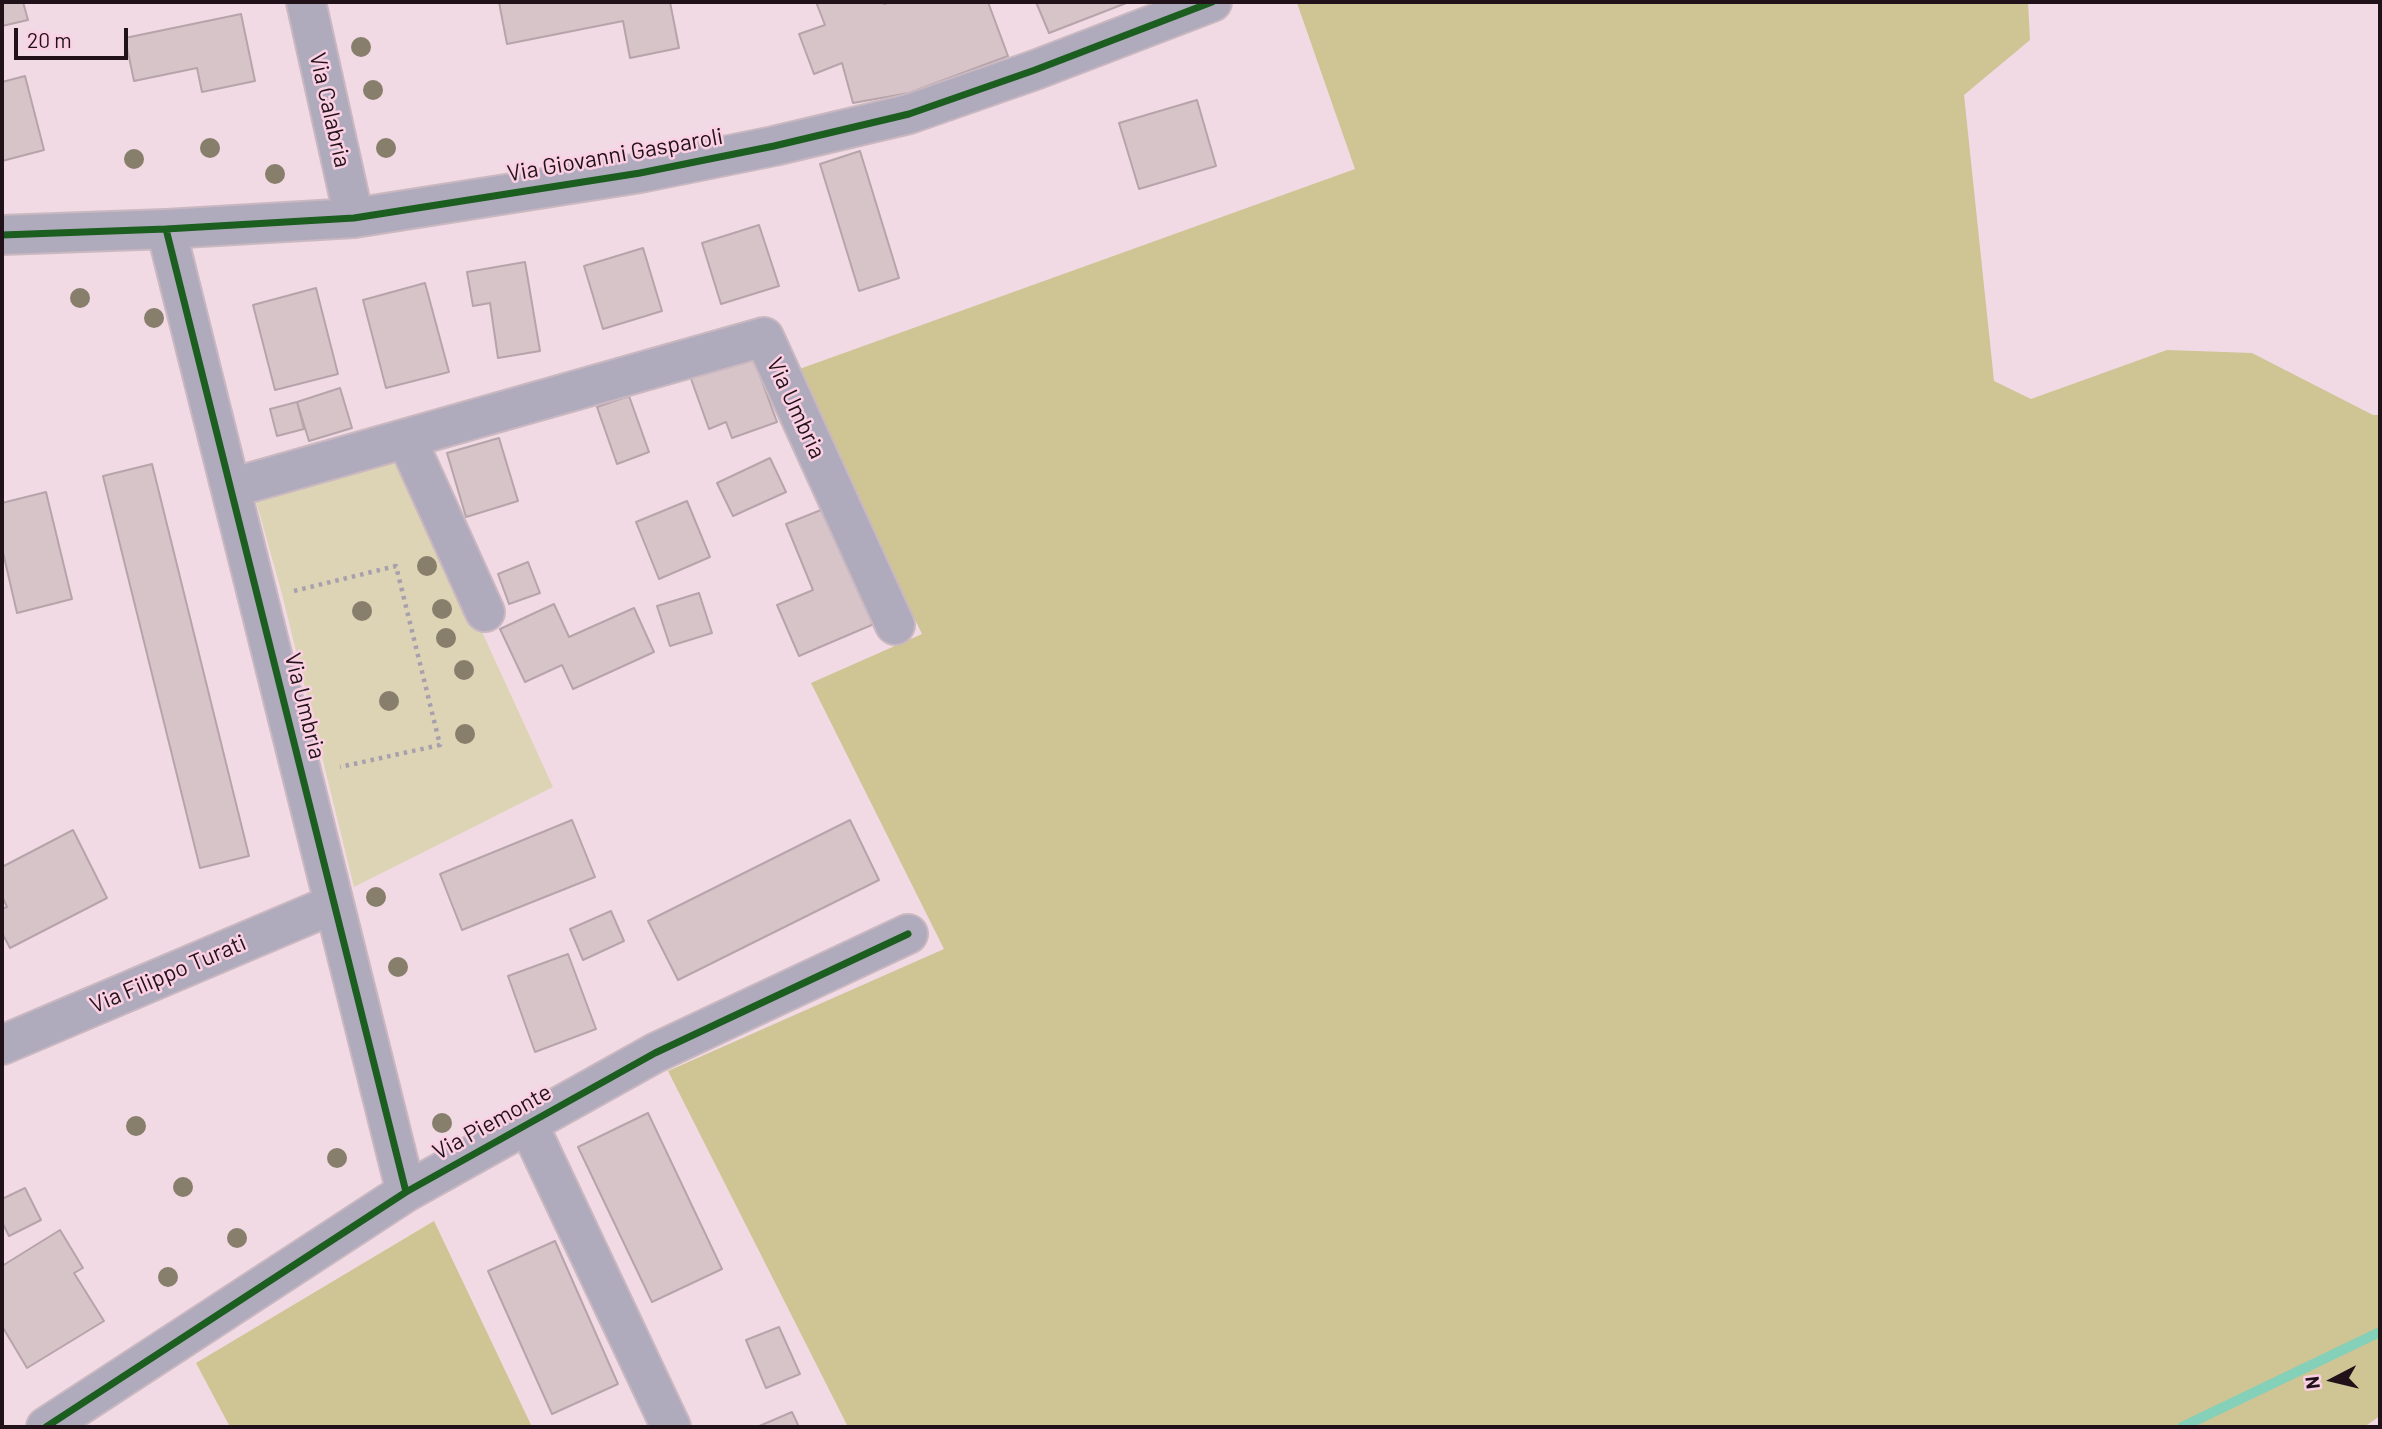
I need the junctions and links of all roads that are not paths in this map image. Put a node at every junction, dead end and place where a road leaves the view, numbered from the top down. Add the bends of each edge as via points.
1 (306, 2) edge
2 (1212, 2) edge
3 (354, 218) junction
4 (166, 229) junction
5 (2, 235) edge
6 (407, 440) junction
7 (230, 488) junction
8 (485, 612) dead end
9 (895, 625) dead end
10 (334, 904) junction
11 (908, 934) dead end
12 (2, 1045) edge
13 (528, 1124) junction
14 (406, 1192) junction
15 (46, 1427) edge
16 (671, 1427) edge

1 - 3 street, Via Calabria
2 - 3 street, Via Giovanni Gasparoli via 909,114 640,173
3 - 4 street, Via Giovanni Gasparoli
4 - 5 street, Via Giovanni Gasparoli
4 - 7 street, Via Umbria
6 - 7 street, Via Umbria
6 - 8 street
6 - 9 street, Via Umbria via 764,337
7 - 10 street, Via Umbria
10 - 12 street, Via Filippo Turati
10 - 14 street, Via Umbria
11 - 13 street, Via Piemonte via 655,1053
13 - 14 street, Via Piemonte
13 - 16 street, Via Piemonte
14 - 15 street, Via Piemonte

